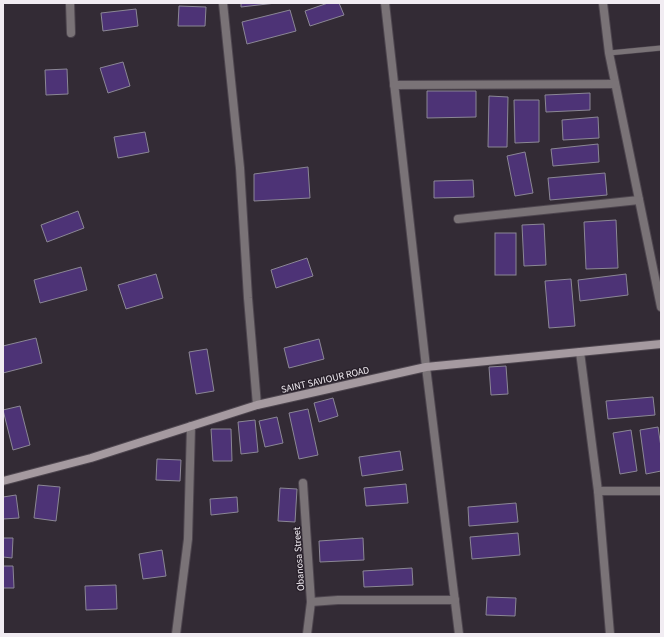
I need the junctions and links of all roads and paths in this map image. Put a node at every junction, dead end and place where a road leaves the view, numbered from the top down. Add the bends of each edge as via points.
1 (70, 3) edge
2 (223, 3) edge
3 (385, 3) edge
4 (603, 3) edge
5 (71, 33) dead end
6 (661, 48) edge
7 (609, 53) junction
8 (615, 84) junction
9 (394, 85) junction
10 (639, 200) junction
11 (458, 219) dead end
12 (661, 307) edge
13 (661, 344) edge
14 (580, 352) junction
15 (426, 367) junction
16 (257, 405) junction
17 (191, 426) junction
18 (3, 481) edge
19 (304, 483) dead end
20 (598, 491) junction
21 (661, 491) edge
22 (455, 600) junction
23 (311, 602) junction
24 (176, 634) edge
25 (307, 634) edge
26 (459, 634) edge
27 (610, 634) edge

1 - 5 street
2 - 16 street via 240,168
3 - 9 street
4 - 7 street
6 - 7 lane
7 - 8 street
8 - 9 street
8 - 10 street
9 - 15 street
10 - 11 street
10 - 12 street
13 - 14 street, SAINT SAVIOUR ROAD
14 - 15 street, SAINT SAVIOUR ROAD
14 - 20 street
15 - 16 street, SAINT SAVIOUR ROAD
15 - 22 street
16 - 17 street, SAINT SAVIOUR ROAD
17 - 18 street, SAINT SAVIOUR ROAD via 91,458
17 - 24 street via 188,539
19 - 23 street, Obanosa Street
20 - 21 street
20 - 27 street
22 - 23 street
22 - 26 street
23 - 25 street, Obanosa Street

